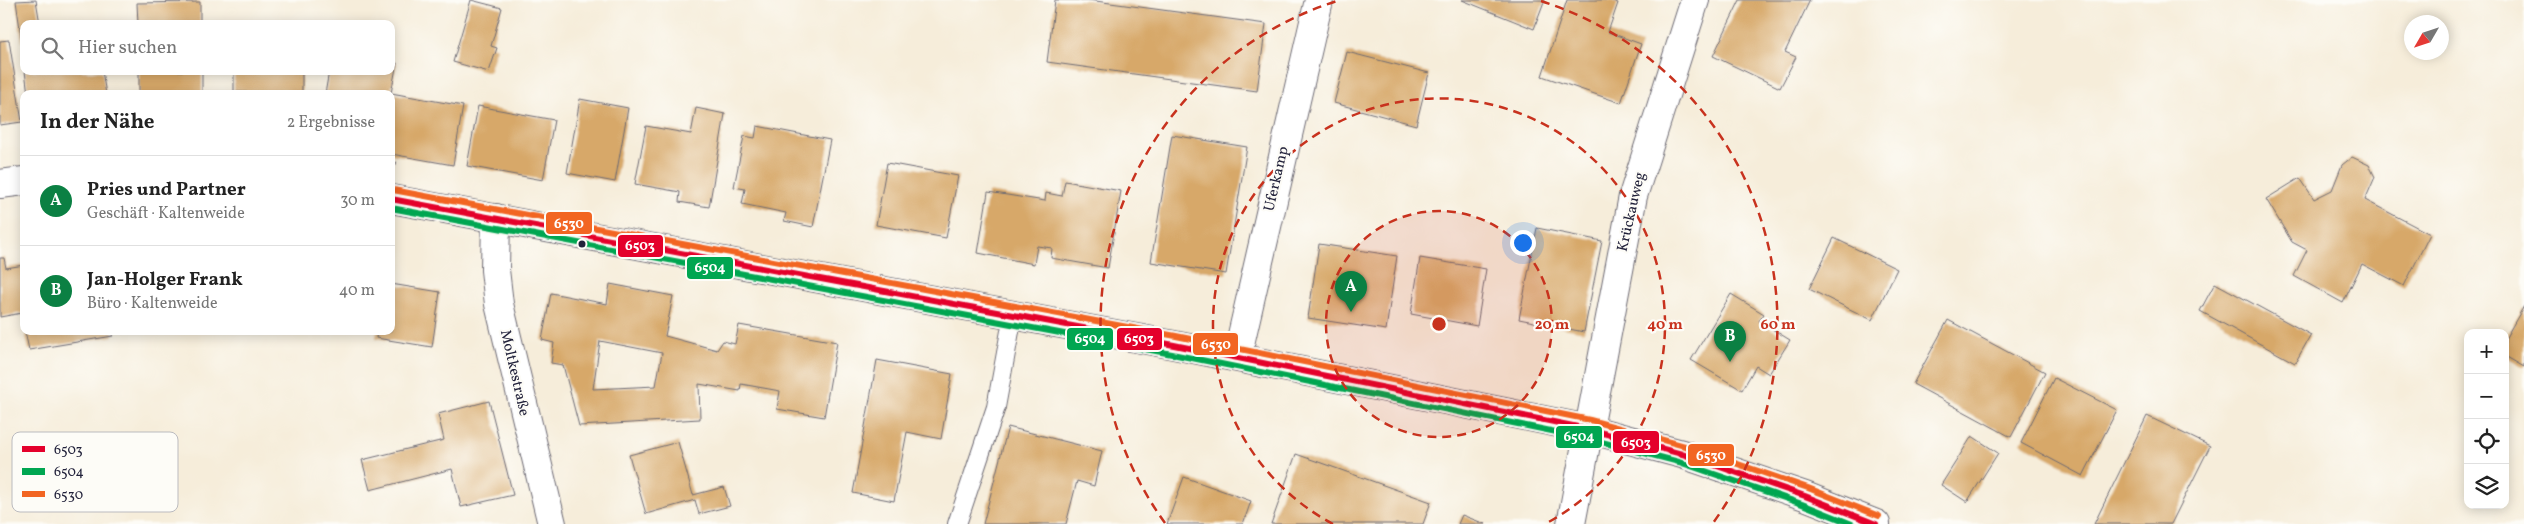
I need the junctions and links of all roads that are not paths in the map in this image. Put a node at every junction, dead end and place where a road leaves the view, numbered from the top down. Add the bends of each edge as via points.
1 (1319, 0) edge
2 (1695, 0) edge
3 (20, 182) edge
4 (0, 184) edge
5 (395, 200) edge
6 (496, 218) junction
7 (1013, 315) junction
8 (1237, 358) junction
9 (1588, 429) junction
10 (552, 524) edge
11 (957, 524) edge
12 (1572, 524) edge
13 (1876, 524) edge

1 - 8 main road, Uferkamp
2 - 9 main road, Krückauweg via 1633,196
3 - 4 main road
5 - 6 main road
6 - 7 main road
6 - 10 main road, Moltkestraße via 498,304
7 - 8 main road
7 - 11 lane via 996,407
8 - 9 main road
9 - 12 main road, Krückauweg
9 - 13 main road via 1682,454

